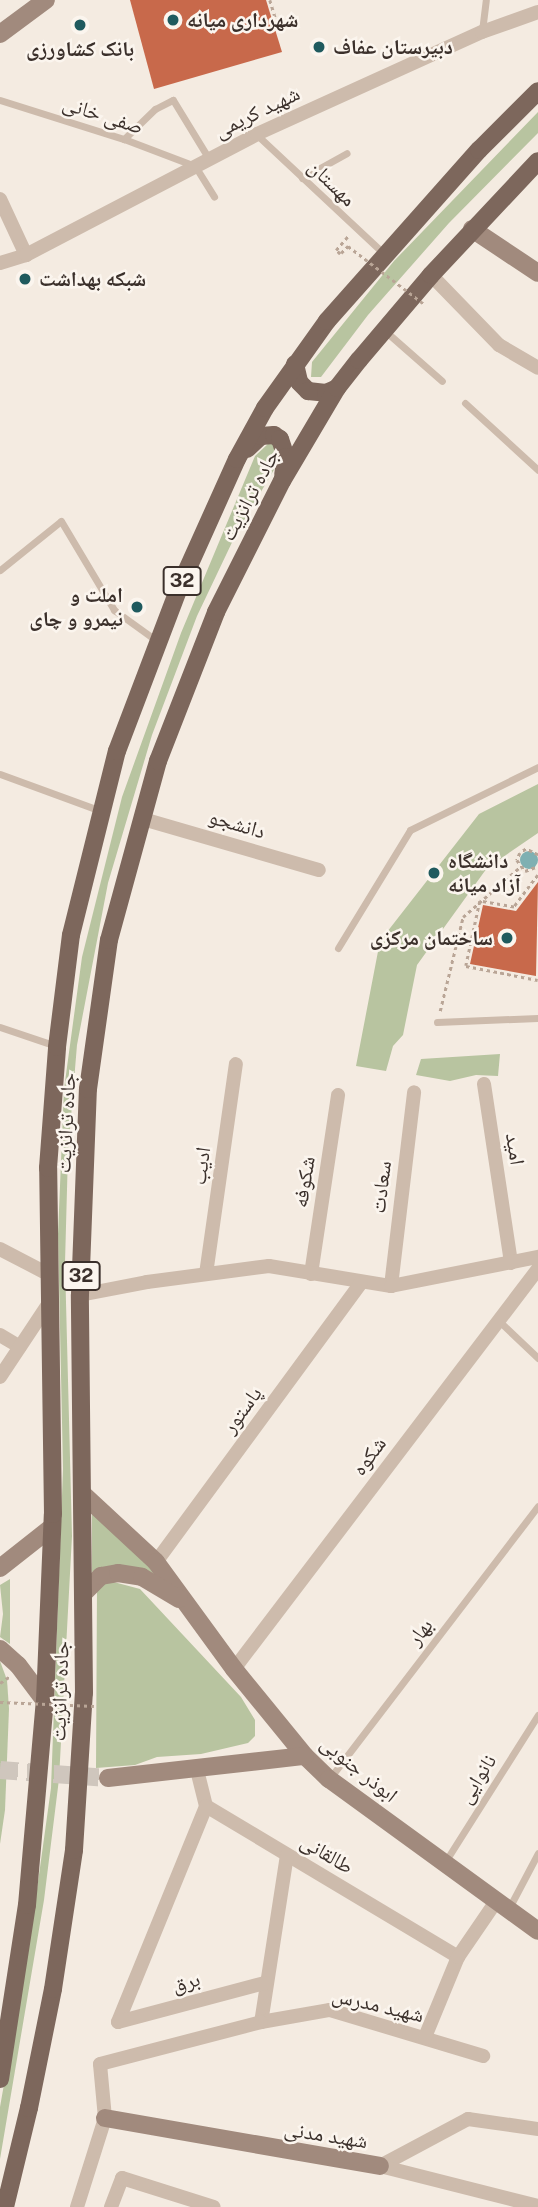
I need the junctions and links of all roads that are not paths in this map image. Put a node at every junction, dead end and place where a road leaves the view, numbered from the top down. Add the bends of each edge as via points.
1 (46, 0) edge
2 (486, 0) edge
3 (538, 12) edge
4 (482, 32) junction
5 (0, 34) edge
6 (538, 91) edge
7 (0, 100) edge
8 (257, 134) junction
9 (124, 139) junction
10 (347, 153) dead end
11 (209, 159) junction
12 (538, 161) edge
13 (195, 166) junction
14 (302, 178) junction
15 (214, 197) dead end
16 (0, 198) edge
17 (472, 229) junction
18 (26, 255) junction
19 (385, 255) junction
20 (0, 263) edge
21 (538, 273) edge
22 (431, 275) junction
23 (384, 330) junction
24 (295, 364) junction
25 (538, 368) edge
26 (442, 381) dead end
27 (337, 388) junction
28 (465, 403) dead end
29 (237, 459) junction
30 (538, 470) edge
31 (282, 481) junction
32 (0, 570) edge
33 (159, 642) junction
34 (538, 767) edge
35 (0, 774) edge
36 (102, 811) junction
37 (143, 819) junction
38 (319, 870) dead end
39 (338, 948) dead end
40 (538, 1018) edge
41 (437, 1022) road end
42 (0, 1027) edge
43 (57, 1046) junction
44 (236, 1063) dead end
45 (484, 1084) dead end
46 (414, 1092) dead end
47 (338, 1096) dead end
48 (0, 1249) edge
49 (538, 1257) edge
50 (511, 1263) junction
51 (538, 1269) edge
52 (48, 1274) junction
53 (206, 1274) junction
54 (312, 1274) junction
55 (361, 1283) junction
56 (391, 1286) junction
57 (80, 1295) junction
58 (49, 1303) junction
59 (498, 1321) junction
60 (0, 1335) edge
61 (20, 1348) junction
62 (538, 1359) edge
63 (0, 1377) edge
64 (84, 1495) junction
65 (538, 1506) edge
66 (52, 1527) junction
67 (156, 1562) junction
68 (0, 1568) edge
69 (85, 1592) junction
70 (188, 1604) junction
71 (0, 1649) edge
72 (234, 1669) junction
73 (45, 1701) junction
74 (538, 1715) edge
75 (304, 1756) junction
76 (197, 1770) junction
77 (108, 1778) tunnel mouth
78 (329, 1779) junction
79 (206, 1806) junction
80 (538, 1853) edge
81 (287, 1855) junction
82 (444, 1862) junction
83 (503, 1905) junction
84 (538, 1931) edge
85 (458, 1957) junction
86 (265, 1983) junction
87 (261, 2022) junction
88 (425, 2037) junction
89 (483, 2056) dead end
90 (0, 2079) edge
91 (105, 2118) junction
92 (538, 2129) edge
93 (380, 2166) junction
94 (538, 2206) edge
95 (5, 2207) edge
96 (77, 2207) edge
97 (111, 2207) edge
98 (214, 2207) edge

1 - 5 street
2 - 4 lane
3 - 4 street, شهید کریمی
4 - 8 street, شهید کریمی
6 - 19 main road, جاده ترانزیت / 32
7 - 9 lane, صفی خانی
8 - 11 street, شهید کریمی
8 - 14 lane, مهستان
9 - 11 lane via 155,109 173,100
9 - 13 lane, صفی خانی
10 - 14 lane
11 - 13 street, شهید کریمی
12 - 17 main road, جاده ترانزیت / 32
13 - 15 lane
13 - 18 street, شهید کریمی
14 - 19 lane, مهستان
16 - 18 street
17 - 21 street
17 - 22 main road, جاده ترانزیت / 32
18 - 20 street, شهید کریمی
19 - 24 main road, جاده ترانزیت / 32
22 - 23 main road, جاده ترانزیت / 32
22 - 25 street via 499,345
23 - 26 lane
23 - 27 main road, جاده ترانزیت / 32
24 - 27 main road via 296,376 308,390 320,394
24 - 29 main road, جاده ترانزیت / 32
27 - 31 main road, جاده ترانزیت / 32
28 - 30 lane
29 - 31 main road via 261,436 275,435 285,449
29 - 33 main road, جاده ترانزیت / 32
31 - 37 main road, جاده ترانزیت / 32 via 216,612 159,761
32 - 33 lane via 61,522 114,610
33 - 36 main road, جاده ترانزیت / 32 via 117,751
34 - 39 lane via 411,830
35 - 36 lane
36 - 43 main road, جاده ترانزیت / 32 via 72,935
37 - 38 street, دانشجو
37 - 57 main road, جاده ترانزیت / 32 via 109,940 88,1089
40 - 41 lane
42 - 43 lane
43 - 52 main road, جاده ترانزیت / 32 via 48,1168
44 - 53 street, ادیب
45 - 50 street, امید
46 - 56 street, سعادت
47 - 54 street, شکوفه
48 - 52 street
49 - 50 street
50 - 56 street
51 - 59 street, شکوه
52 - 58 main road, جاده ترانزیت / 32
53 - 54 street via 269,1266
53 - 57 street
54 - 55 street
55 - 56 street
55 - 67 street, پاستور
57 - 64 main road, جاده ترانزیت / 32
58 - 61 street
58 - 66 main road, جاده ترانزیت / 32
59 - 62 lane
59 - 72 street, شکوه
60 - 61 street
61 - 63 street
64 - 67 street, ابوذر جنوبی
64 - 69 main road, جاده ترانزیت / 32
65 - 78 lane, بهار
66 - 68 street
66 - 73 main road, جاده ترانزیت / 32
67 - 70 street, ابوذر جنوبی
69 - 70 street via 101,1576 130,1574
69 - 95 main road, جاده ترانزیت / 32 via 84,1701 74,1850 53,1989
70 - 72 street, ابوذر جنوبی
71 - 73 street
72 - 75 street, ابوذر جنوبی
73 - 90 main road, جاده ترانزیت / 32 via 27,1905
74 - 82 lane, نانوایی
75 - 76 street
75 - 78 street, ابوذر جنوبی
76 - 77 street
76 - 79 street
78 - 82 street, ابوذر جنوبی
79 - 81 street, طالقانی
79 - 86 street, برق via 118,2022
80 - 83 lane
81 - 85 street, طالقانی
81 - 86 street
82 - 83 street, ابوذر جنوبی
83 - 84 street, ابوذر جنوبی
83 - 85 street
85 - 88 street
86 - 87 street
87 - 88 street, شهید مدرس via 330,2010
87 - 91 street, شهید مدرس via 100,2064
88 - 89 street, شهید مدرس
91 - 93 street, شهید مدنی
91 - 96 street
92 - 93 street via 468,2119
93 - 94 street, شهید مدنی
97 - 98 street via 122,2178

